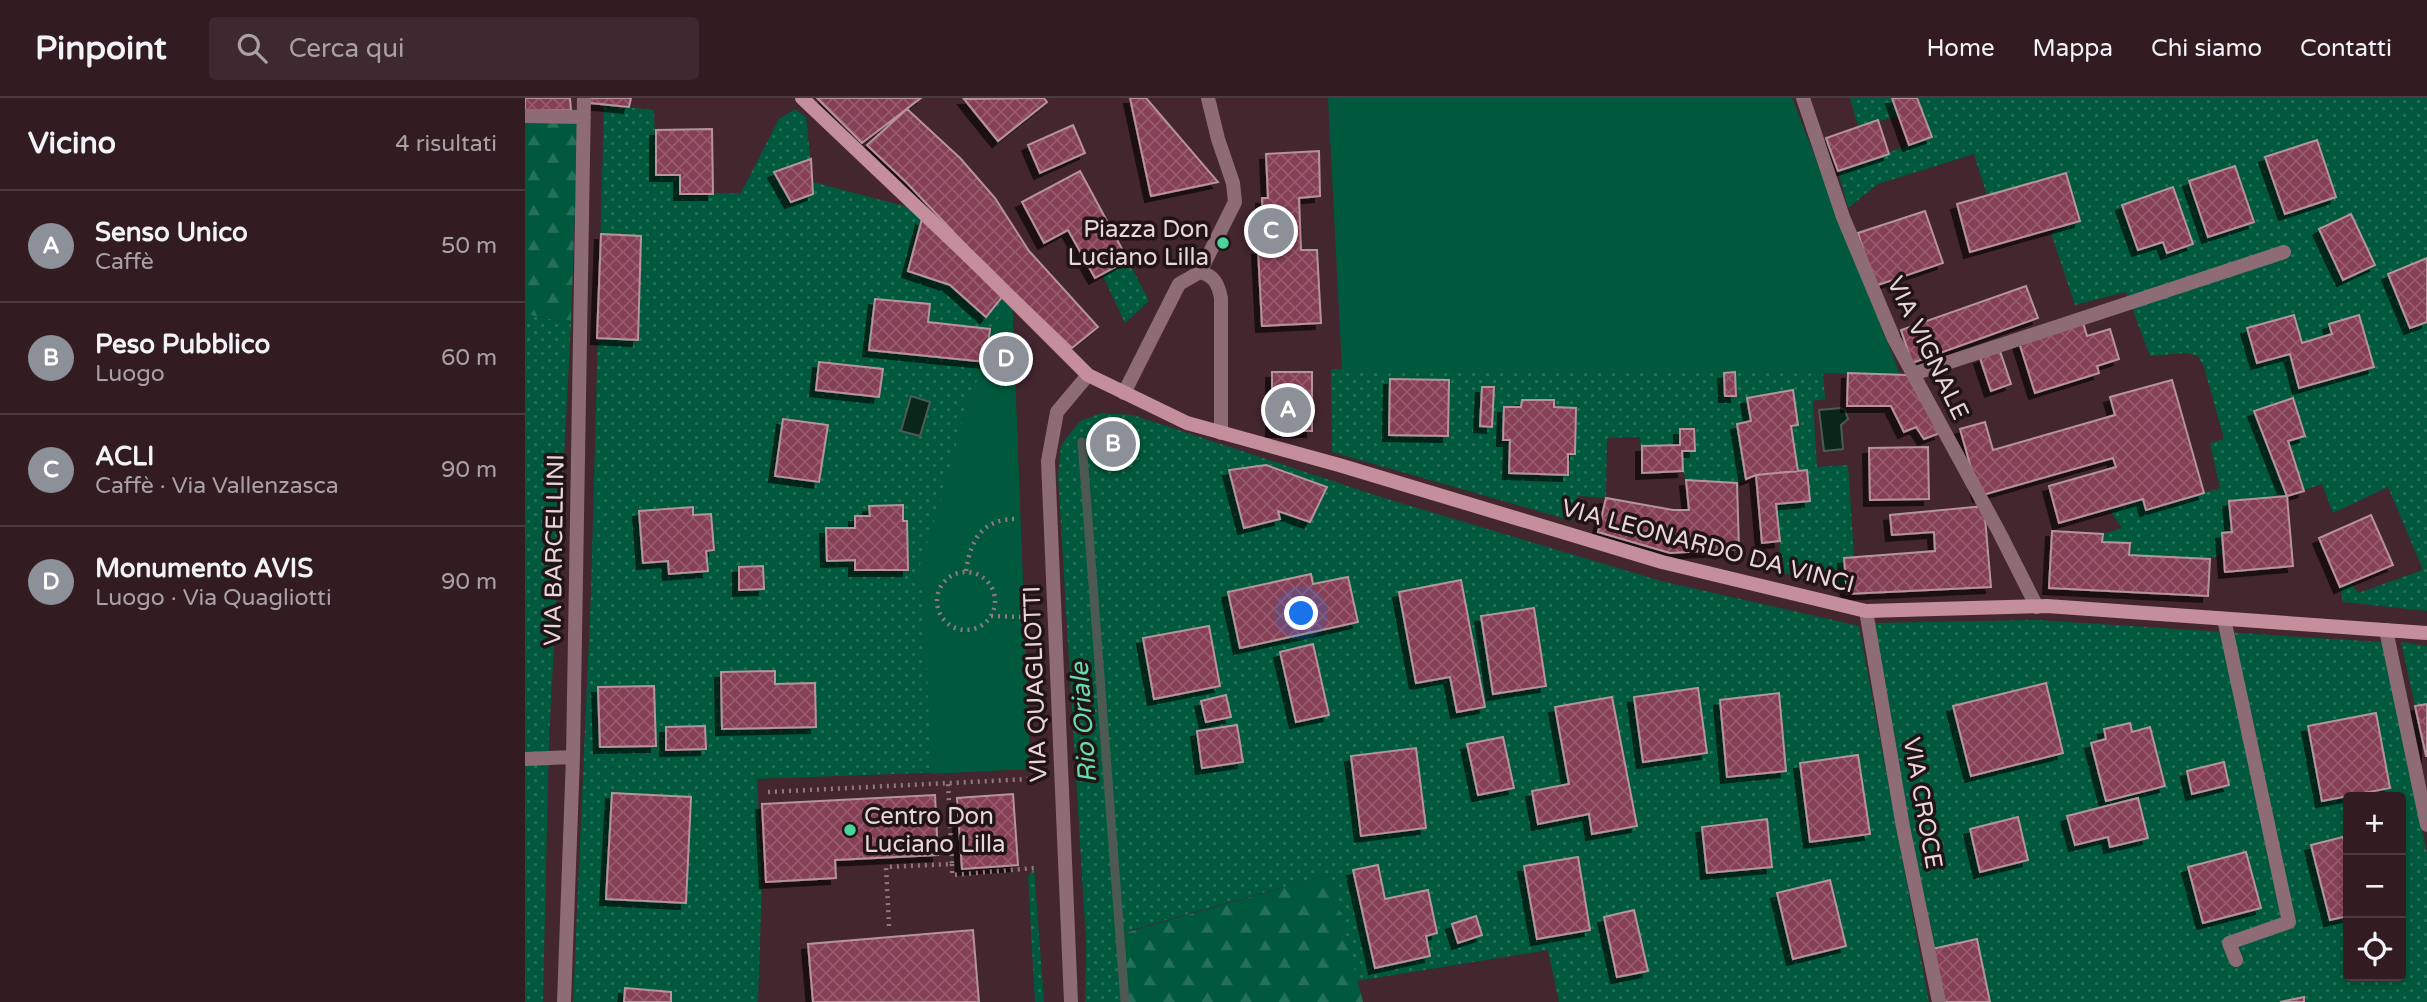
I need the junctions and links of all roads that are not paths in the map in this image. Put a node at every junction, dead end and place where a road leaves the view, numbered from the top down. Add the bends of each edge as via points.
1 (585, 98) edge
2 (802, 98) edge
3 (1208, 98) edge
4 (1803, 98) edge
5 (525, 116) edge
6 (584, 117) junction
7 (2284, 252) dead end
8 (1200, 272) junction
9 (1913, 374) junction
10 (1088, 375) junction
11 (1124, 393) junction
12 (1221, 433) junction
13 (2037, 607) junction
14 (1867, 611) junction
15 (2224, 619) junction
16 (2386, 631) junction
17 (2427, 633) edge
18 (573, 757) junction
19 (525, 759) edge
20 (2427, 825) edge
21 (2236, 960) dead end
22 (563, 1002) edge
23 (1070, 1002) edge
24 (1939, 1002) edge

1 - 6 street, VIA BARCELLINI
2 - 10 street
3 - 8 street via 1235,202
4 - 9 street, VIA VIGNALE via 1843,217 1893,339
5 - 6 street
6 - 18 street, VIA BARCELLINI
7 - 9 street
8 - 11 street via 1179,284
8 - 12 street via 1215,279 1221,298
9 - 13 street, VIA VIGNALE
10 - 11 street
10 - 23 street, VIA QUAGLIOTTI via 1057,412 1048,461
11 - 12 street, VIA LEONARDO DA VINCI via 1187,423
12 - 14 street, VIA LEONARDO DA VINCI via 1662,562
13 - 14 street, VIA LEONARDO DA VINCI
13 - 15 street, VIA LEONARDO DA VINCI
14 - 24 street, VIA CROCE via 1903,827
15 - 16 street, VIA LEONARDO DA VINCI
15 - 21 street via 2289,922 2229,943
16 - 17 street, VIA LEONARDO DA VINCI
16 - 20 street
18 - 19 street
18 - 22 street, VIA BARCELLINI

